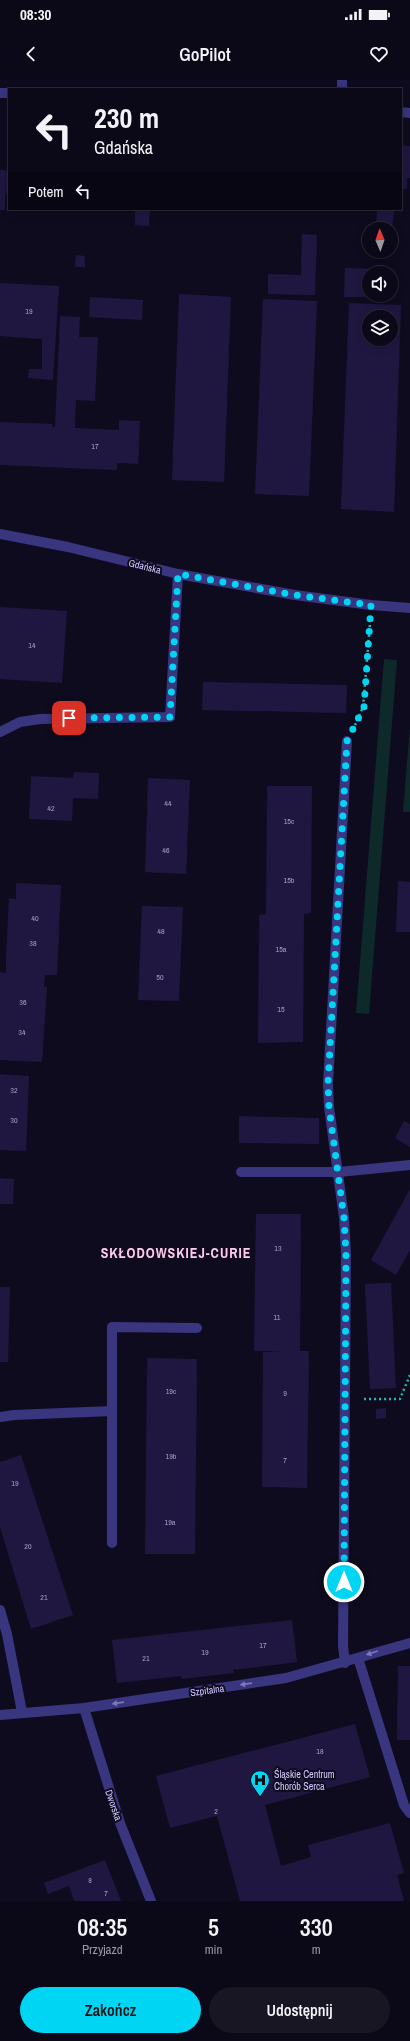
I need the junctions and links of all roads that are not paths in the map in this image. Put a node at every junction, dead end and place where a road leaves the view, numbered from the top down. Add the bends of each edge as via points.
1 (0, 534) edge
2 (178, 574) junction
3 (410, 608) edge
4 (0, 732) edge
5 (347, 741) road end
6 (410, 1165) edge
7 (241, 1172) dead end
8 (339, 1172) junction
9 (197, 1328) dead end
10 (112, 1411) junction
11 (0, 1417) edge
12 (112, 1543) dead end
13 (0, 1610) edge
14 (410, 1643) edge
15 (358, 1658) junction
16 (346, 1663) junction
17 (84, 1708) junction
18 (22, 1712) junction
19 (0, 1715) edge
20 (410, 1814) edge
21 (151, 1901) edge

1 - 2 street, Gdańska via 68,546
2 - 3 street, Gdańska via 295,595
2 - 4 street via 170,717 40,719 20,722
5 - 8 street via 328,1084
6 - 8 street
7 - 8 street
8 - 16 street via 346,1253 343,1646
9 - 10 street via 112,1327
10 - 11 street
10 - 12 street
13 - 18 street
14 -> 15 street, Szpitalna
15 - 16 street, Szpitalna
15 - 20 street via 404,1805
16 -> 17 street, Szpitalna via 286,1678
17 - 18 street, Szpitalna
17 - 21 street, Dworska via 120,1823
18 - 19 street, Szpitalna

